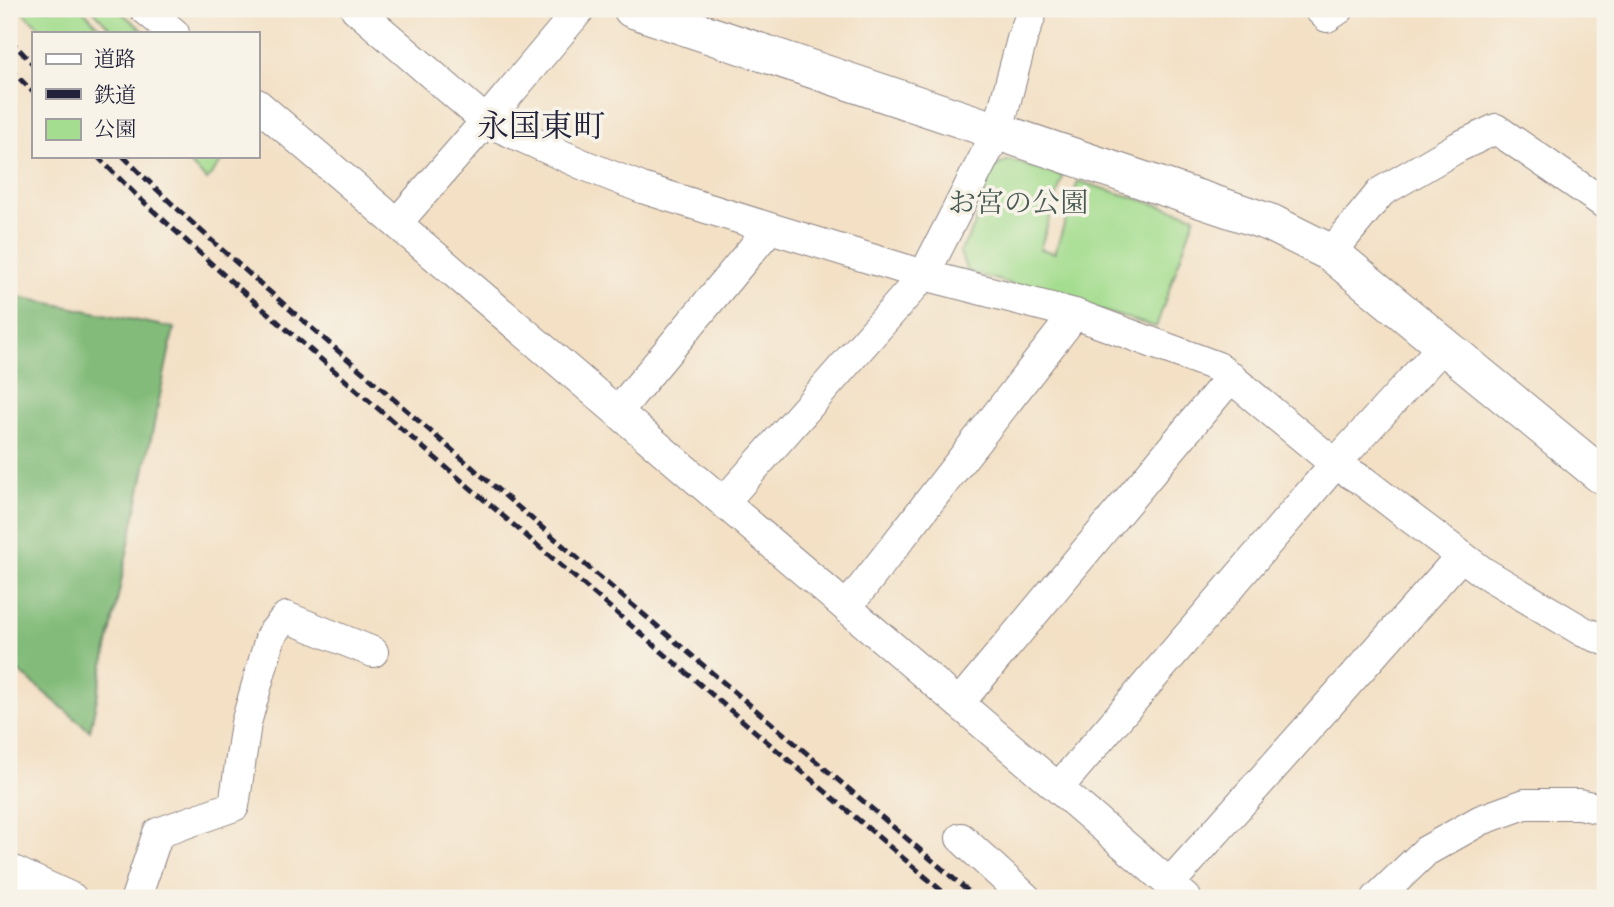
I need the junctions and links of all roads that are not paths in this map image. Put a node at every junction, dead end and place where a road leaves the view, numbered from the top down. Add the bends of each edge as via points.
1 (145, 9) edge
2 (356, 9) edge
3 (580, 9) edge
4 (632, 9) edge
5 (1033, 9) edge
6 (1318, 9) edge
7 (1339, 9) edge
8 (173, 32) edge
9 (259, 106) edge
10 (486, 121) junction
11 (998, 130) junction
12 (1605, 204) edge
13 (397, 223) junction
14 (770, 228) junction
15 (1331, 253) junction
16 (924, 275) junction
17 (1075, 314) junction
18 (1444, 345) junction
19 (1231, 377) junction
20 (618, 411) junction
21 (1335, 464) junction
22 (1605, 476) edge
23 (724, 502) junction
24 (1461, 556) junction
25 (847, 607) junction
26 (1605, 640) edge
27 (373, 652) dead end
28 (959, 703) junction
29 (1058, 788) junction
30 (1605, 810) edge
31 (961, 838) dead end
32 (9, 869) edge
33 (1178, 891) edge
34 (72, 898) edge
35 (136, 898) edge
36 (1027, 898) edge
37 (1377, 898) edge

1 - 8 street
2 - 10 street
3 - 10 street
4 - 11 street
5 - 11 street
6 - 7 street via 1327,17
9 - 13 street
10 - 13 street
10 - 14 street via 642,188
11 - 15 street via 1271,223
11 - 16 street
12 - 15 street via 1496,129 1381,192
13 - 20 street
14 - 16 street
14 - 20 street
15 - 18 street
16 - 17 street
16 - 23 street
17 - 19 street via 1218,367
17 - 25 street
18 - 21 street
18 - 22 street
19 - 21 street
19 - 28 street
20 - 23 street
21 - 24 street
21 - 29 street
23 - 25 street
24 - 26 street via 1584,632
24 - 33 street
25 - 28 street
27 - 35 street via 286,617 271,635 246,723 234,806 158,833
28 - 29 street
29 - 33 street
30 - 37 street via 1579,804 1525,804 1481,820 1426,851
31 - 36 street
32 - 34 street

